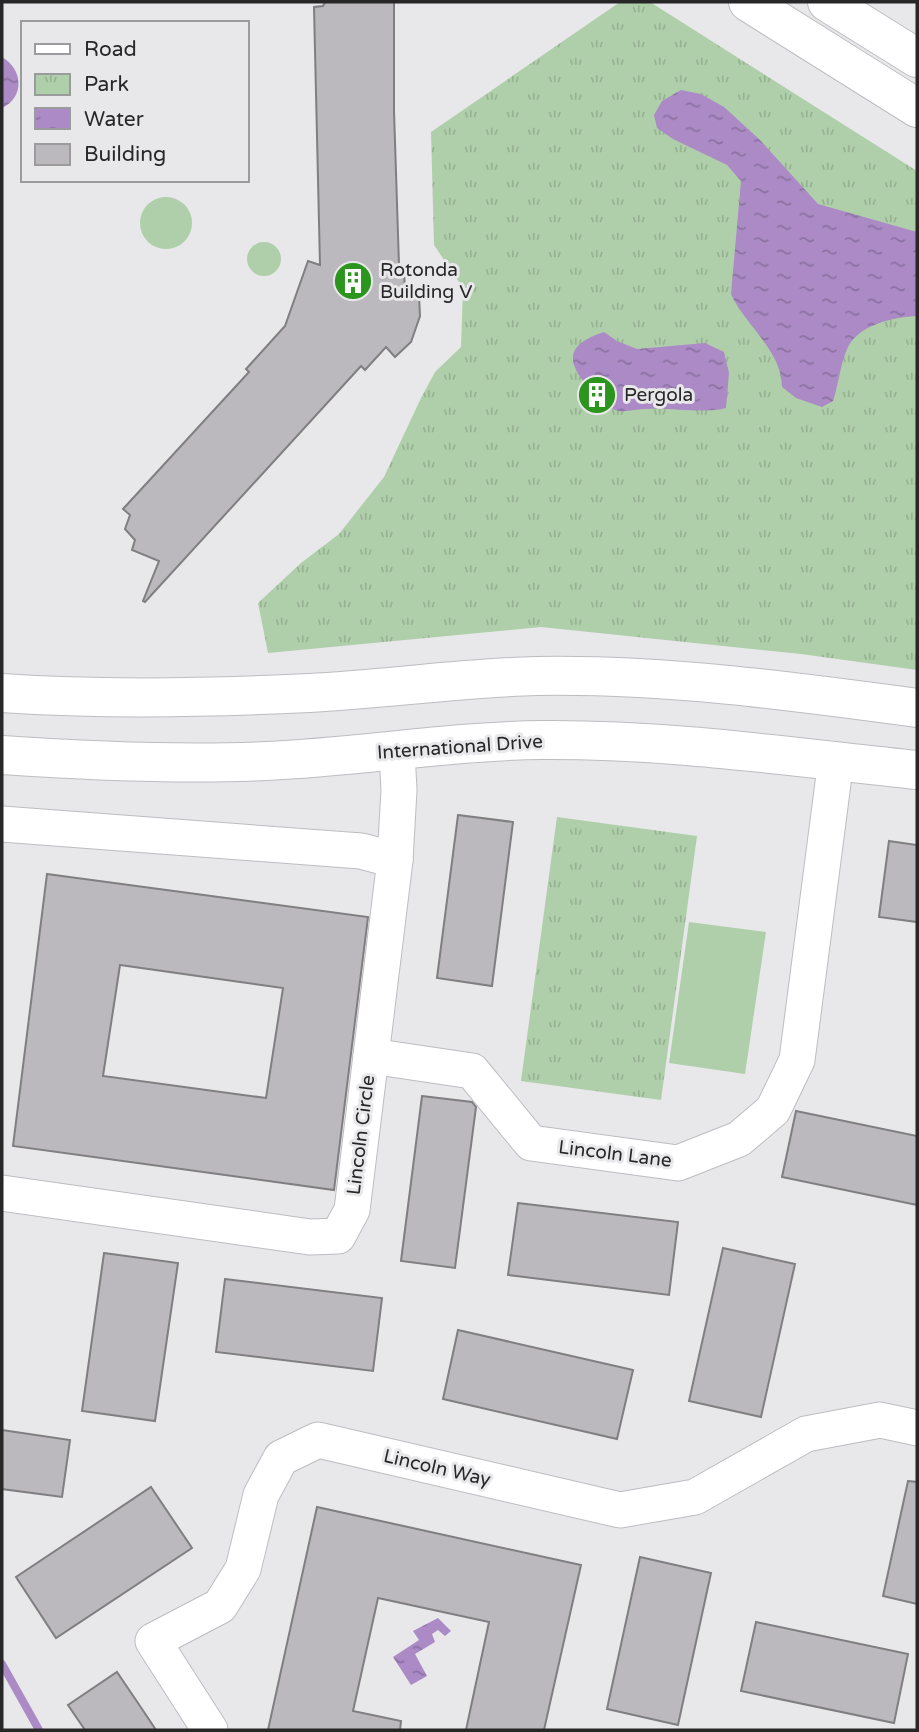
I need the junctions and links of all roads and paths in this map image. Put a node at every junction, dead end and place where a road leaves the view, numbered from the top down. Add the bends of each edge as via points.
1 (748, 2) edge
2 (840, 5) edge
3 (917, 58) edge
4 (917, 108) edge
5 (2, 693) edge
6 (917, 708) edge
7 (397, 752) junction
8 (2, 755) edge
9 (836, 760) junction
10 (917, 770) edge
11 (2, 824) edge
12 (394, 860) junction
13 (371, 1056) junction
14 (2, 1193) edge
15 (917, 1428) edge
16 (210, 1730) edge

1 - 4 main road
2 - 3 main road
5 - 6 main road via 191,697 525,677 626,678 752,686
7 - 8 main road, International Drive via 203,763
7 - 9 main road, International Drive via 488,742 612,741
7 - 12 street, Lincoln Circle
9 - 10 main road, International Drive
9 - 13 street, Lincoln Lane via 797,1060 773,1110 739,1139 678,1163 531,1143 472,1072
11 - 12 street via 361,851
12 - 13 street, Lincoln Circle
13 - 14 street, Lincoln Circle via 352,1210 338,1236 310,1237
15 - 16 street, Lincoln Way via 880,1420 806,1434 695,1497 620,1510 318,1440 281,1458 261,1495 243,1569 220,1606 153,1641

